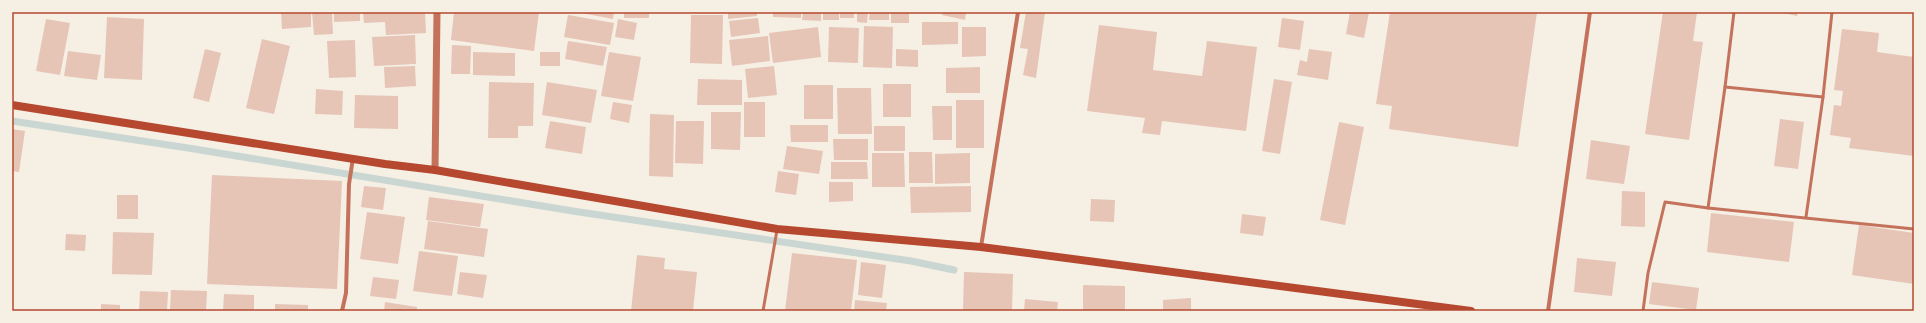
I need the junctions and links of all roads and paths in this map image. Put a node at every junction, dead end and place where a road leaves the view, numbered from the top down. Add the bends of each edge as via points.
1 (437, 12) edge
2 (1018, 12) edge
3 (1590, 12) edge
4 (1734, 12) edge
5 (1832, 12) edge
6 (1725, 87) junction
7 (1823, 97) junction
8 (12, 105) edge
9 (353, 158) junction
10 (435, 170) junction
11 (1708, 208) junction
12 (1806, 217) junction
13 (777, 229) junction
14 (1914, 229) edge
15 (981, 247) junction
16 (342, 311) edge
17 (763, 311) edge
18 (1471, 311) edge
19 (1548, 311) edge
20 (1643, 311) edge

1 - 10 street
2 - 15 street
3 - 19 street
4 - 6 lane
5 - 7 lane
6 - 7 lane
6 - 11 lane
7 - 12 lane
8 - 9 main road
9 - 10 main road
9 - 16 street via 349,184 346,293
10 - 13 main road
11 - 12 lane
11 - 20 lane via 1665,202 1648,273
12 - 14 lane
13 - 15 main road
13 - 17 lane
15 - 18 main road

